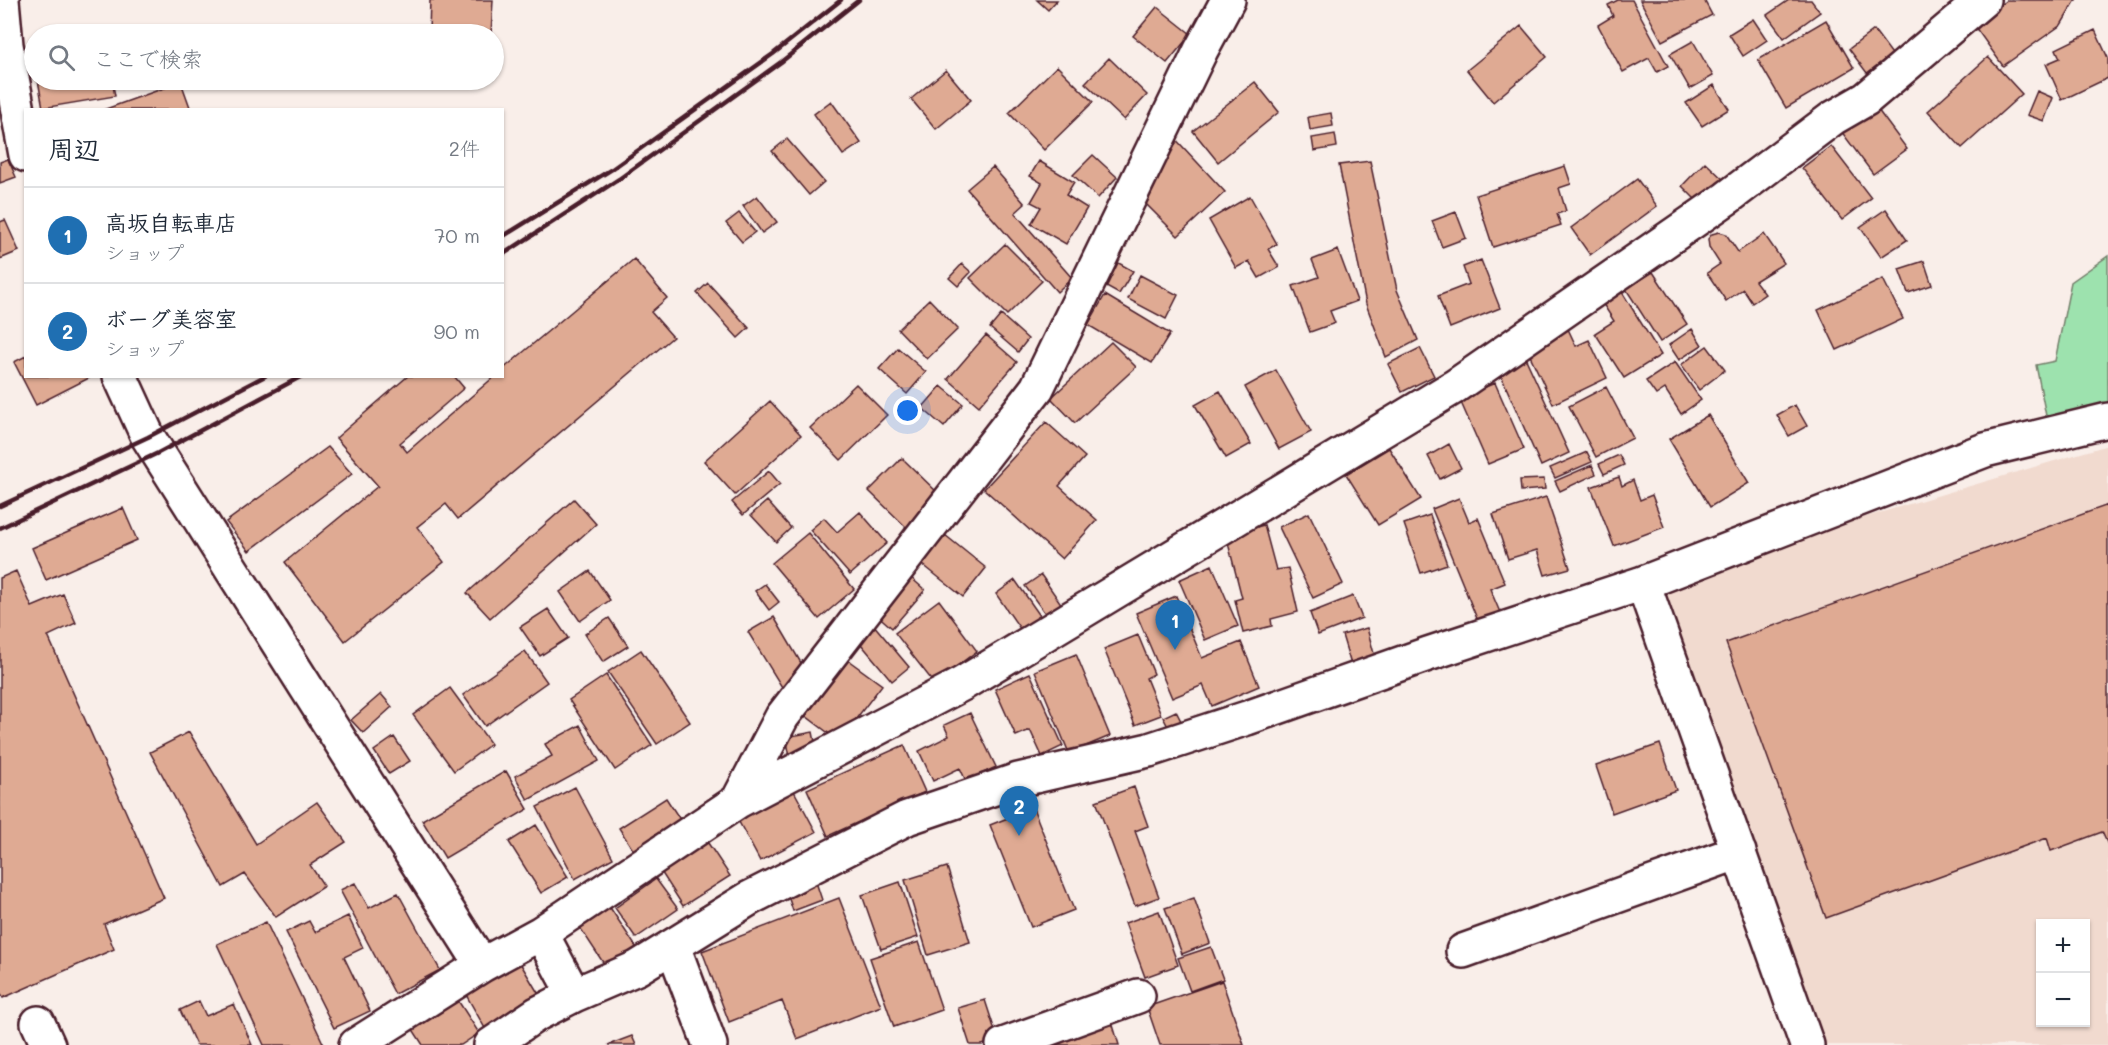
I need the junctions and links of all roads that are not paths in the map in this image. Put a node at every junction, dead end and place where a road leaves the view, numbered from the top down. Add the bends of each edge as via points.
1 (2, 0) edge
2 (1228, 0) edge
3 (1983, 0) edge
4 (24, 144) edge
5 (121, 378) edge
6 (2108, 420) edge
7 (1643, 583) junction
8 (738, 801) junction
9 (1738, 852) junction
10 (541, 933) junction
11 (673, 946) junction
12 (1463, 951) dead end
13 (482, 965) junction
14 (574, 995) junction
15 (1138, 996) dead end
16 (356, 1045) edge
17 (491, 1045) edge
18 (710, 1045) edge
19 (1003, 1045) edge
20 (1807, 1045) edge

1 - 4 street
2 - 8 street via 1037,388 782,717
3 - 8 street via 1866,99 1833,118 1727,198 1454,387 962,684
5 - 13 street via 148,436
6 - 7 street via 1985,450
7 - 9 street
7 - 11 street via 1149,750 1018,780 907,818 750,898
8 - 10 street
9 - 12 street
9 - 20 street
10 - 13 street
10 - 14 street
11 - 14 street via 637,968
11 - 18 street
13 - 16 street
14 - 17 street
15 - 19 street

